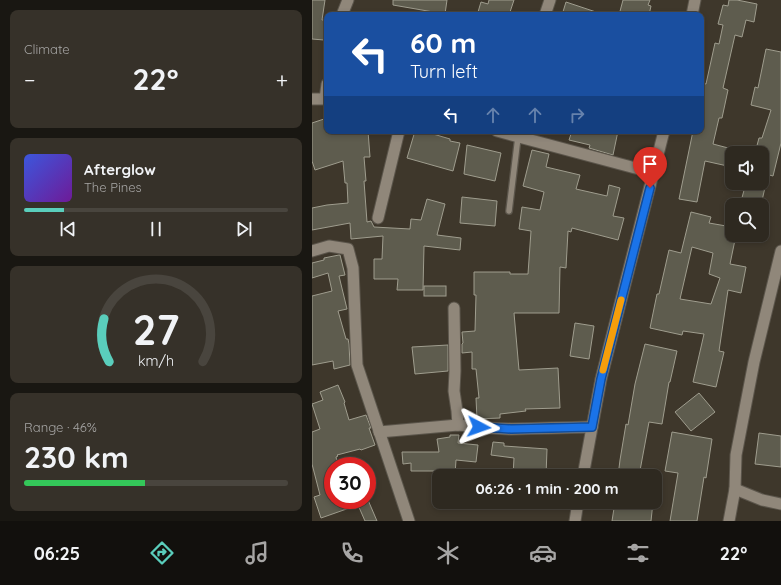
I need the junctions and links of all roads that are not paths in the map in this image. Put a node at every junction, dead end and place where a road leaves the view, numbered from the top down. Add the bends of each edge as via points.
1 (348, 0) edge
2 (550, 0) edge
3 (695, 0) edge
4 (343, 12) edge
5 (546, 12) edge
6 (693, 12) edge
7 (312, 99) edge
8 (324, 99) edge
9 (398, 134) edge
10 (510, 134) edge
11 (663, 134) edge
12 (518, 136) junction
13 (654, 173) junction
14 (509, 211) dead end
15 (378, 218) dead end
16 (312, 251) edge
17 (781, 251) edge
18 (454, 308) dead end
19 (458, 425) junction
20 (592, 427) junction
21 (380, 432) junction
22 (584, 469) edge
23 (735, 489) junction
24 (781, 504) edge
25 (577, 509) edge
26 (408, 521) edge
27 (575, 521) edge
28 (729, 521) edge

1 - 4 street
2 - 5 street
3 - 6 street
7 - 8 street
9 - 15 street
10 - 12 street
11 - 13 street
12 - 13 street
12 - 14 lane
13 - 20 street via 601,379
16 - 21 street via 329,246 348,249 353,268 357,365
17 - 23 street via 754,362 736,455
18 - 19 street via 454,391
19 - 20 street via 511,429
19 - 21 street
20 - 22 street
21 - 26 street
23 - 24 street via 762,500
23 - 28 street
25 - 27 street

